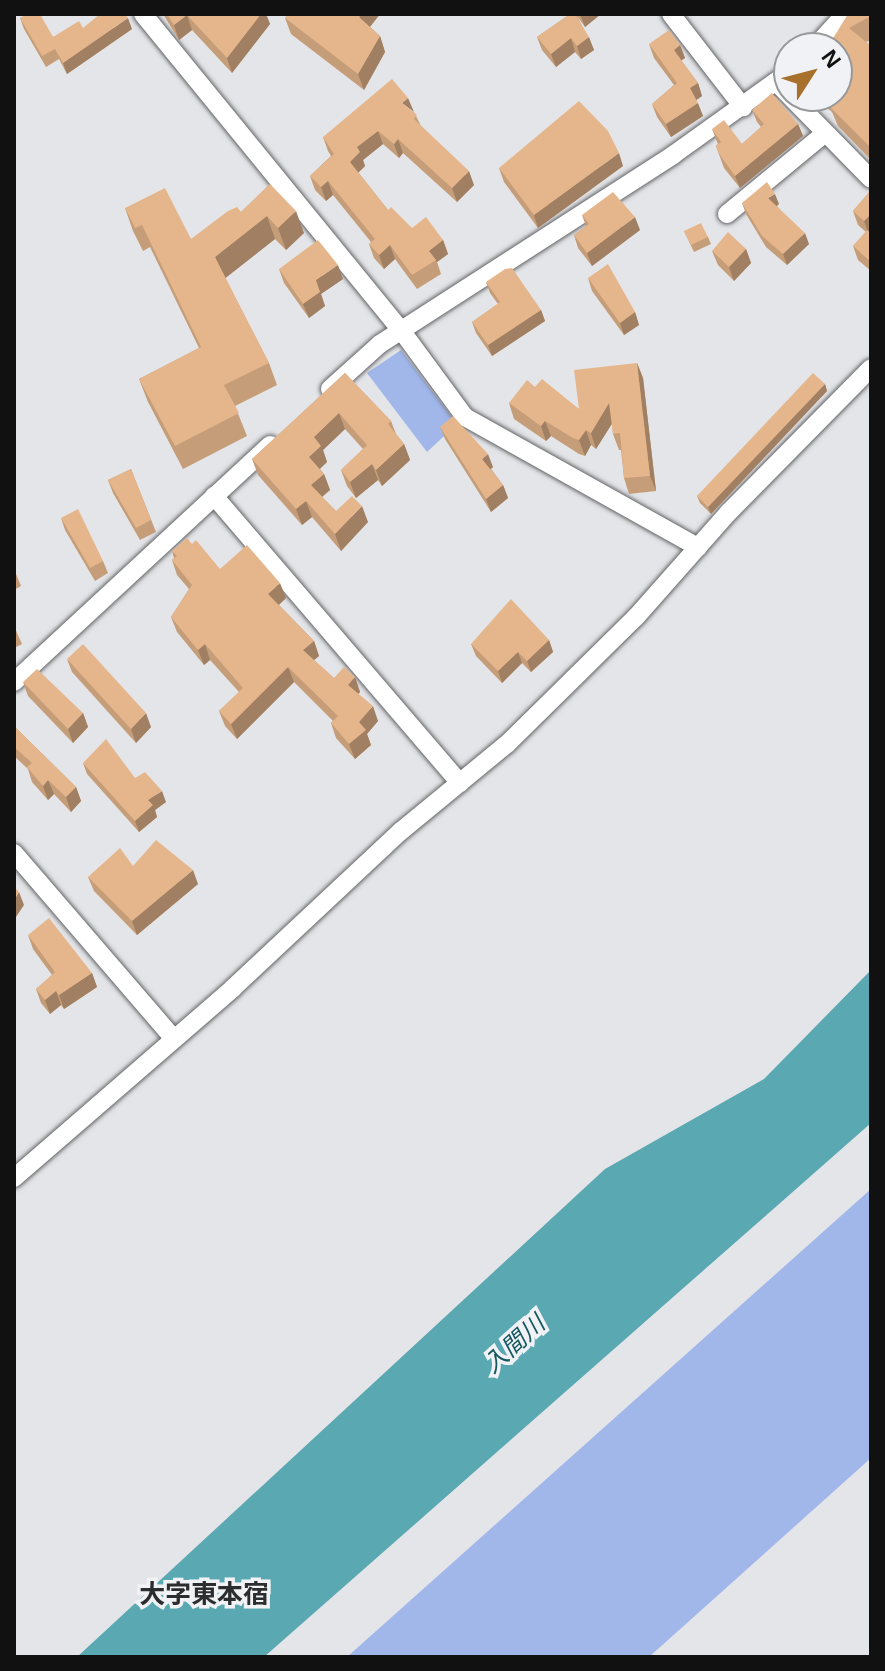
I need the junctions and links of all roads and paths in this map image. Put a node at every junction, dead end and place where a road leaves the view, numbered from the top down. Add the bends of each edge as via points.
1 (143, 14) edge
2 (671, 14) edge
3 (845, 14) edge
4 (829, 32) edge
5 (773, 84) edge
6 (743, 107) junction
7 (807, 112) edge
8 (823, 135) junction
9 (871, 179) edge
10 (727, 214) dead end
11 (401, 330) junction
12 (871, 368) edge
13 (314, 405) edge
14 (280, 435) edge
15 (214, 496) junction
16 (698, 547) junction
17 (14, 682) edge
18 (460, 783) junction
19 (14, 853) edge
20 (173, 1038) junction
21 (14, 1178) edge

1 - 11 street
2 - 6 street
3 - 4 street
5 - 6 street
6 - 11 street
7 - 8 street
8 - 9 street
8 - 10 street
11 - 13 street
11 - 16 street via 465,417
12 - 16 street
14 - 15 street
15 - 17 street
15 - 18 street
16 - 18 street via 636,617
18 - 20 street
19 - 20 street
20 - 21 street

